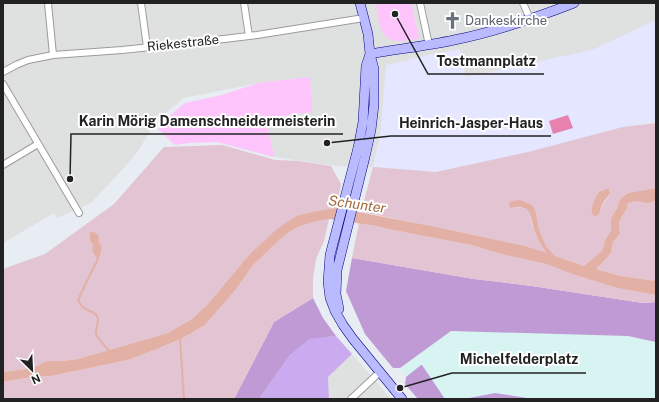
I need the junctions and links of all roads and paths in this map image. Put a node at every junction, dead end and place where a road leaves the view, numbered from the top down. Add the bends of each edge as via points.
1 (48, 3) edge
2 (142, 3) edge
3 (244, 3) edge
4 (360, 3) edge
5 (420, 3) edge
6 (524, 3) edge
7 (574, 3) edge
8 (364, 18) junction
9 (530, 19) junction
10 (249, 36) junction
11 (429, 45) junction
12 (147, 47) junction
13 (370, 54) junction
14 (53, 55) junction
15 (3, 72) edge
16 (3, 84) edge
17 (38, 144) junction
18 (3, 165) edge
19 (79, 213) dead end
20 (340, 319) junction
21 (380, 372) junction
22 (351, 399) edge
23 (402, 399) edge

1 - 14 street
2 - 12 street
3 - 10 street
4 - 8 main road
5 - 11 street
6 - 9 street
7 - 9 main road
8 - 10 street, Riekestraße
8 - 13 main road
9 - 11 main road via 497,30
10 - 12 street, Riekestraße
11 - 13 main road
12 - 14 street, Riekestraße
13 - 20 main road via 374,69 374,105 367,150 336,276
13 - 20 main road via 366,66 363,122 358,148 329,262 330,298
14 - 15 street, Riekestraße via 28,60
16 - 17 street
17 - 18 street
17 - 19 street
20 - 21 main road
21 - 22 street
21 - 23 main road

